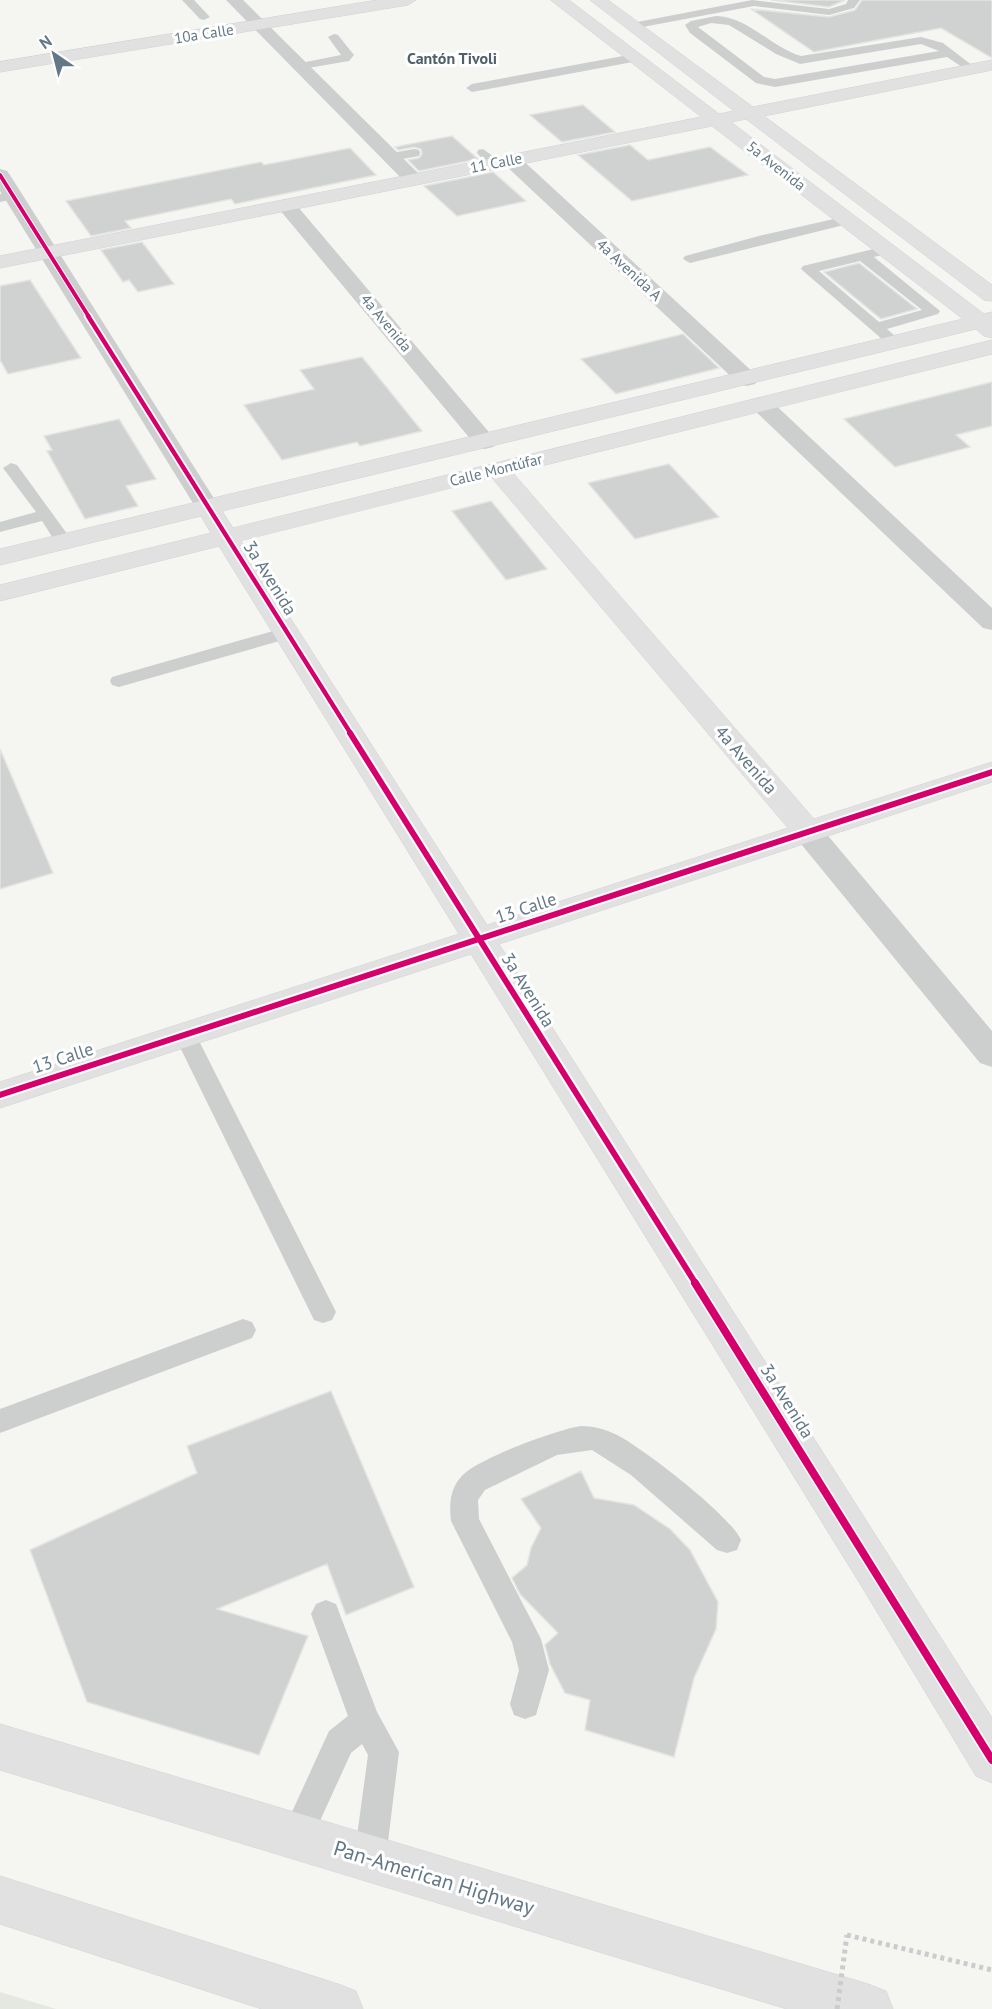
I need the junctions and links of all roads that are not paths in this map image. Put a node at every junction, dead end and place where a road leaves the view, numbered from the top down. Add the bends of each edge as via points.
1 (188, 0) edge
2 (234, 0) edge
3 (408, 0) edge
4 (559, 0) edge
5 (598, 0) edge
6 (854, 0) edge
7 (204, 17) dead end
8 (258, 25) junction
9 (632, 26) junction
10 (334, 37) dead end
11 (947, 53) junction
12 (634, 58) junction
13 (992, 65) edge
14 (0, 67) edge
15 (300, 67) junction
16 (971, 69) junction
17 (472, 88) dead end
18 (749, 113) junction
19 (716, 120) junction
20 (414, 153) dead end
21 (391, 157) junction
22 (496, 159) junction
23 (0, 175) edge
24 (414, 180) junction
25 (6, 197) edge
26 (286, 205) junction
27 (847, 220) junction
28 (886, 250) junction
29 (48, 252) junction
30 (862, 255) junction
31 (690, 259) dead end
32 (0, 262) edge
33 (992, 295) edge
34 (988, 324) edge
35 (877, 327) junction
36 (895, 343) junction
37 (992, 347) edge
38 (747, 379) junction
39 (761, 404) junction
40 (485, 442) junction
41 (11, 468) dead end
42 (497, 470) junction
43 (208, 508) junction
44 (46, 514) junction
45 (0, 527) edge
46 (227, 536) junction
47 (64, 542) junction
48 (0, 557) edge
49 (0, 593) edge
50 (992, 622) edge
51 (288, 633) junction
52 (119, 681) dead end
53 (992, 772) edge
54 (808, 832) junction
55 (478, 939) junction
56 (185, 1035) junction
57 (992, 1054) edge
58 (0, 1095) edge
59 (323, 1312) dead end
60 (243, 1330) dead end
61 (0, 1421) edge
62 (727, 1540) dead end
63 (326, 1614) dead end
64 (525, 1704) dead end
65 (365, 1721) junction
66 (0, 1747) edge
67 (992, 1760) edge
68 (297, 1836) junction
69 (370, 1858) junction
70 (0, 1900) edge
71 (338, 2009) edge
72 (868, 2009) edge

1 - 7 lane
2 - 8 street
3 - 8 main road, 10a Calle
4 - 12 main road, 5a Avenida
5 - 9 main road, 5a Avenida
6 - 9 lane via 850,6 829,12 754,3
8 - 14 main road, 10a Calle
8 - 15 street
9 - 18 main road, 5a Avenida
10 - 15 lane via 348,55 345,58
11 - 11 lane via 939,45 921,40 800,60 789,58 731,21 721,19 691,26 760,80 775,83
11 - 16 lane
12 - 17 lane
12 - 19 main road, 5a Avenida
13 - 16 main road, 11 Calle
15 - 21 street
16 - 18 main road, 11 Calle
18 - 19 main road, 11 Calle
18 - 33 main road, 5a Avenida
19 - 22 main road, 11 Calle
19 - 27 main road, 5a Avenida
20 - 21 lane
21 - 24 street
22 - 24 main road, 11 Calle
22 - 38 street, 4a Avenida A
23 - 25 street, 3a Avenida
24 - 26 main road, 11 Calle
25 - 29 street, 3a Avenida
26 - 29 main road, 11 Calle
26 - 40 street, 4a Avenida
27 - 28 main road, 5a Avenida
27 - 31 lane
28 - 30 lane
28 - 34 main road, 5a Avenida
29 - 32 main road, 11 Calle
29 - 43 street, 3a Avenida
30 - 35 lane via 808,269
30 - 35 lane via 933,311
34 - 36 main road, Calle Montúfar
35 - 36 lane
36 - 38 main road, Calle Montúfar
37 - 39 main road, Calle Montúfar
38 - 40 main road, Calle Montúfar
39 - 42 main road, Calle Montúfar
39 - 50 street
40 - 43 main road, Calle Montúfar
41 - 44 lane
42 - 46 main road, Calle Montúfar
42 - 54 main road, 4a Avenida
43 - 46 main road, 3a Avenida
43 - 47 main road, Calle Montúfar
44 - 45 lane
44 - 47 lane
46 - 49 main road, Calle Montúfar
46 - 51 main road, 3a Avenida
47 - 48 main road, Calle Montúfar
51 - 52 lane
51 - 55 main road, 3a Avenida
53 - 54 main road, 13 Calle
54 - 55 main road, 13 Calle
54 - 57 street, 4a Avenida
55 - 56 main road, 13 Calle
55 - 67 main road, 3a Avenida
56 - 58 main road, 13 Calle
56 - 59 lane
60 - 61 lane
62 - 64 lane via 645,1470 594,1438 570,1439 495,1470 470,1485 462,1503 465,1521 526,1639 534,1670
63 - 65 lane
65 - 68 lane via 340,1742
65 - 69 lane via 384,1752
66 - 68 main road, Pan-American Highway
68 - 69 main road, Pan-American Highway
69 - 72 main road, Pan-American Highway
70 - 71 main road

